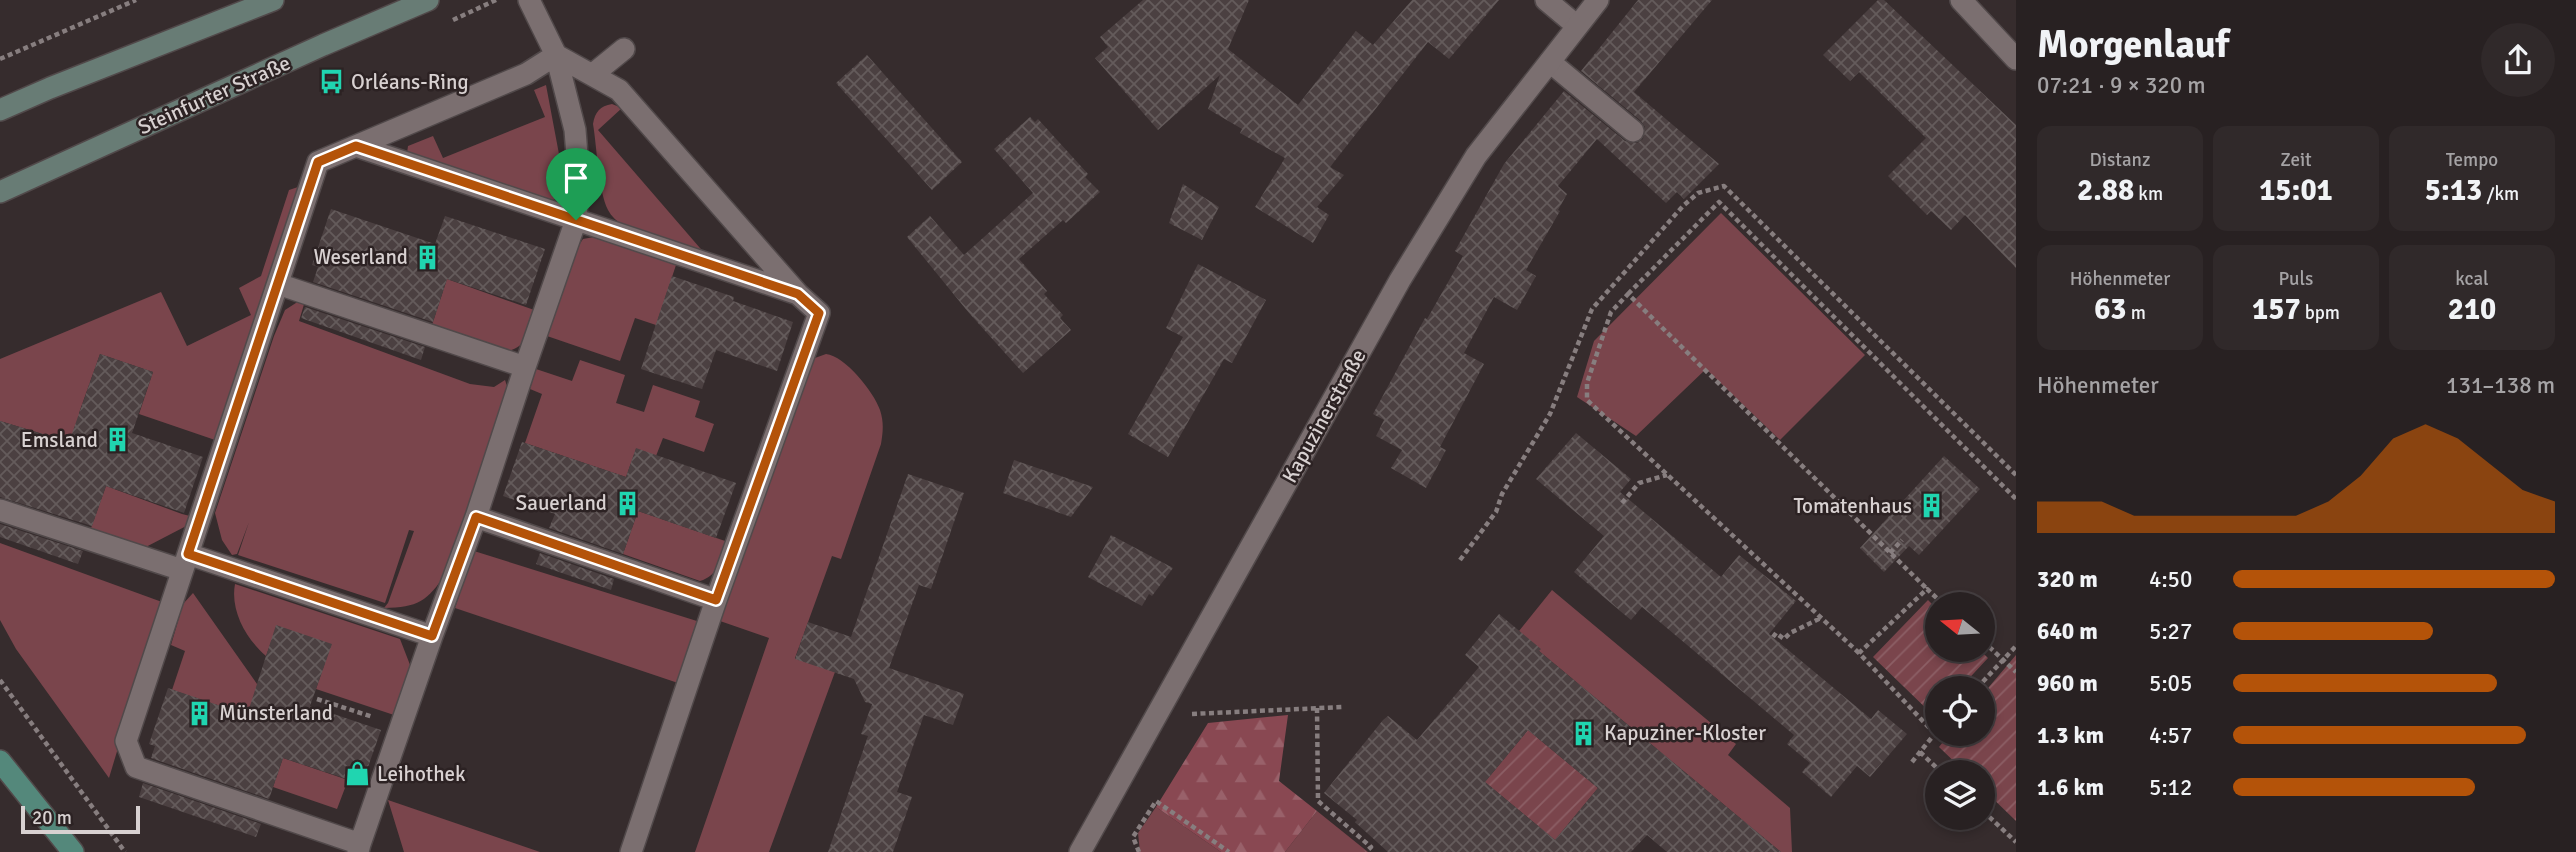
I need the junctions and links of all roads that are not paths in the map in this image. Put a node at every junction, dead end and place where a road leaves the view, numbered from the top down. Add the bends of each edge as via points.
1 (273, 0) edge
2 (428, 0) edge
3 (529, 0) edge
4 (1546, 0) edge
5 (1598, 0) edge
6 (1961, 0) edge
7 (1577, 26) junction
8 (624, 49) dead end
9 (556, 55) junction
10 (2016, 59) edge
11 (1549, 62) junction
12 (592, 75) junction
13 (0, 110) edge
14 (1633, 131) dead end
15 (356, 146) junction
16 (0, 192) edge
17 (576, 220) junction
18 (278, 284) junction
19 (798, 294) junction
20 (525, 366) junction
21 (0, 510) edge
22 (476, 517) junction
23 (185, 562) junction
24 (716, 600) junction
25 (432, 636) junction
26 (0, 761) edge
27 (359, 848) edge
28 (73, 852) edge
29 (631, 852) edge
30 (1080, 852) edge

1 - 13 main road
2 - 16 main road, Steinfurter Straße
3 - 9 street
4 - 7 street
5 - 7 street, Kapuzinerstraße
6 - 10 street
7 - 11 street, Kapuzinerstraße
8 - 12 street
9 - 12 street
9 - 15 street via 526,74
9 - 17 street via 575,130
11 - 14 street
11 - 30 street, Kapuzinerstraße via 1476,156 1400,280
12 - 19 street via 619,90
15 - 17 street
15 - 18 street via 318,162
17 - 19 street
17 - 20 street
18 - 20 street
18 - 23 street
19 - 24 street via 819,313
20 - 22 street
21 - 23 street
22 - 24 street
22 - 25 street
23 - 25 street
23 - 27 street via 125,741 136,767
24 - 29 street
25 - 27 street
26 - 28 main road

